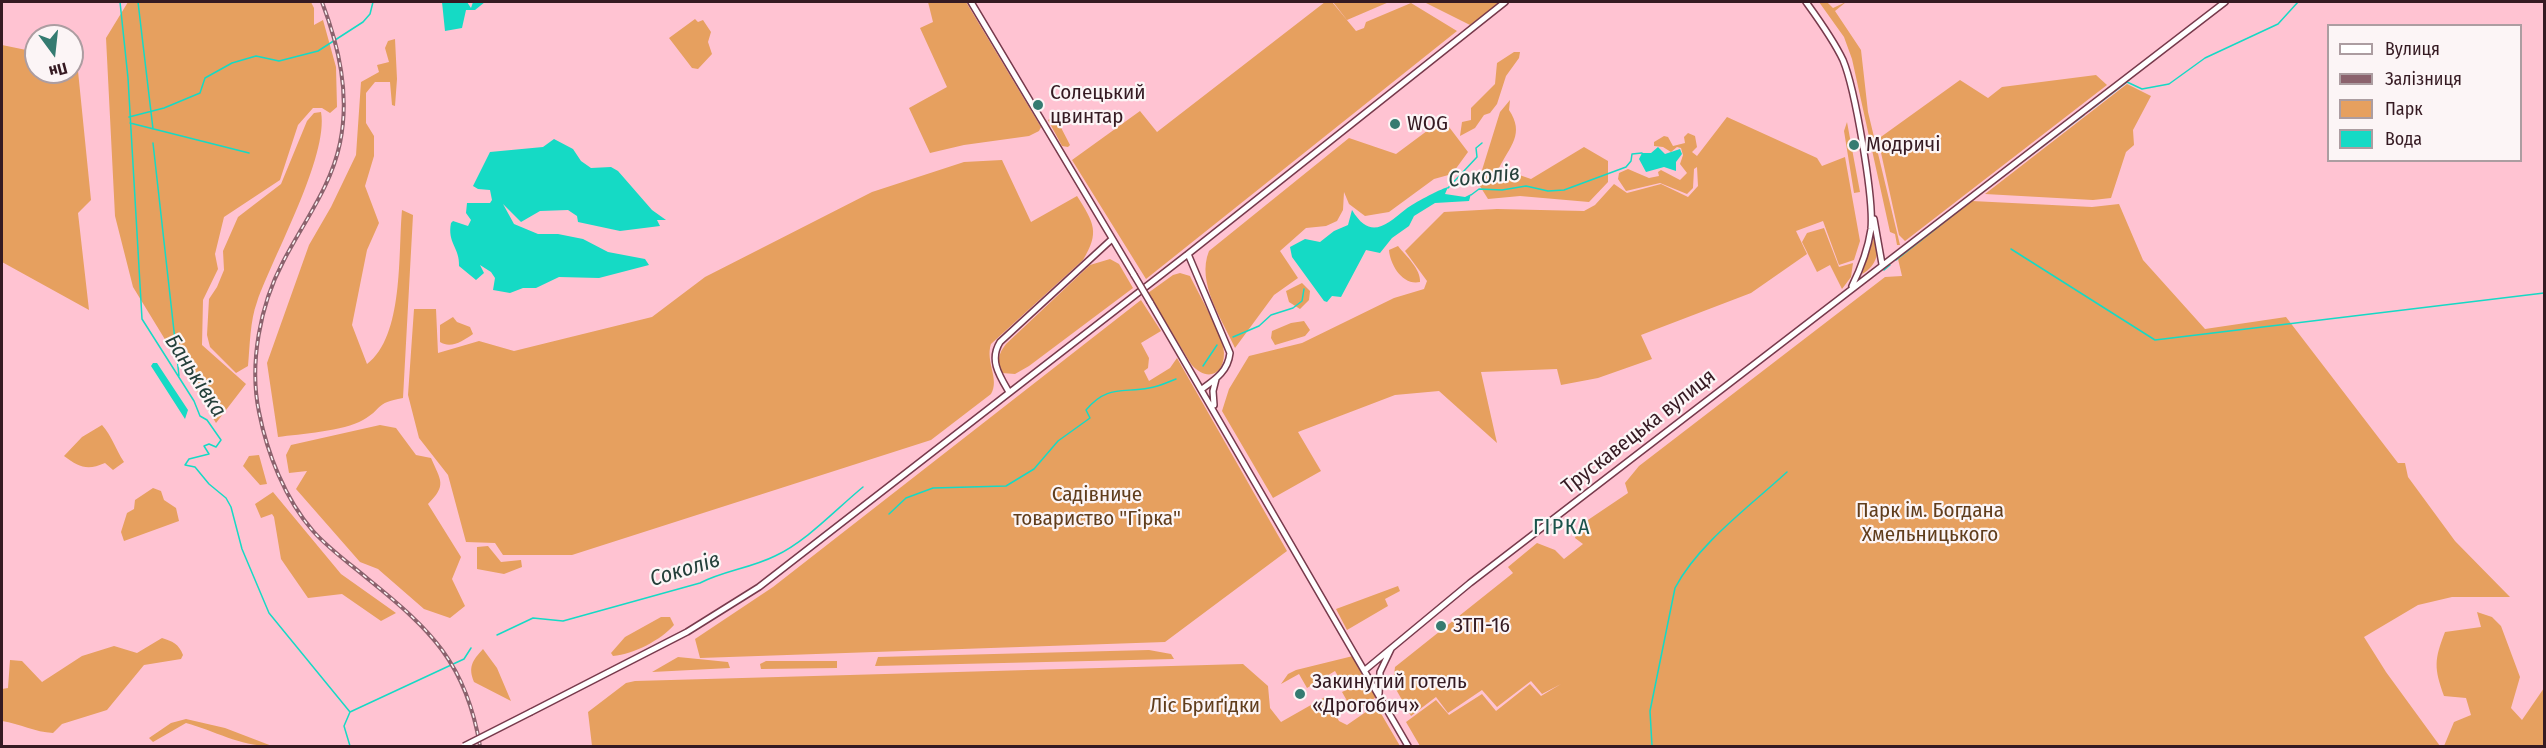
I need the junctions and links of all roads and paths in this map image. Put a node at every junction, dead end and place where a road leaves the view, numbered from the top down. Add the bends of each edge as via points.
1 (971, 2) edge
2 (1505, 2) edge
3 (1806, 2) edge
4 (2225, 2) edge
5 (1872, 209) junction
6 (1112, 239) junction
7 (1188, 254) junction
8 (1882, 264) junction
9 (1859, 278) junction
10 (1216, 379) junction
11 (1202, 389) junction
12 (1009, 392) junction
13 (1216, 412) junction
14 (1395, 643) junction
15 (1365, 670) junction
16 (1380, 698) junction
17 (464, 747) edge
18 (1408, 747) edge

1 - 6 main road
2 - 7 main road
3 - 5 main road via 1842,59
4 - 8 main road
5 - 8 main road
5 - 9 main road
6 - 11 main road, bridge
6 - 12 main road via 1000,342 994,362
7 - 10 main road via 1230,353 1228,365
7 - 12 main road
8 - 9 main road
9 - 14 main road, Трускавецька вулиця via 1851,289
10 - 11 main road
10 - 13 main road
11 - 13 main road
12 - 17 main road, bridge via 740,601
13 - 15 main road
14 - 15 main road, Трускавецька вулиця
14 - 16 main road via 1380,672
15 - 16 main road
16 - 18 main road

